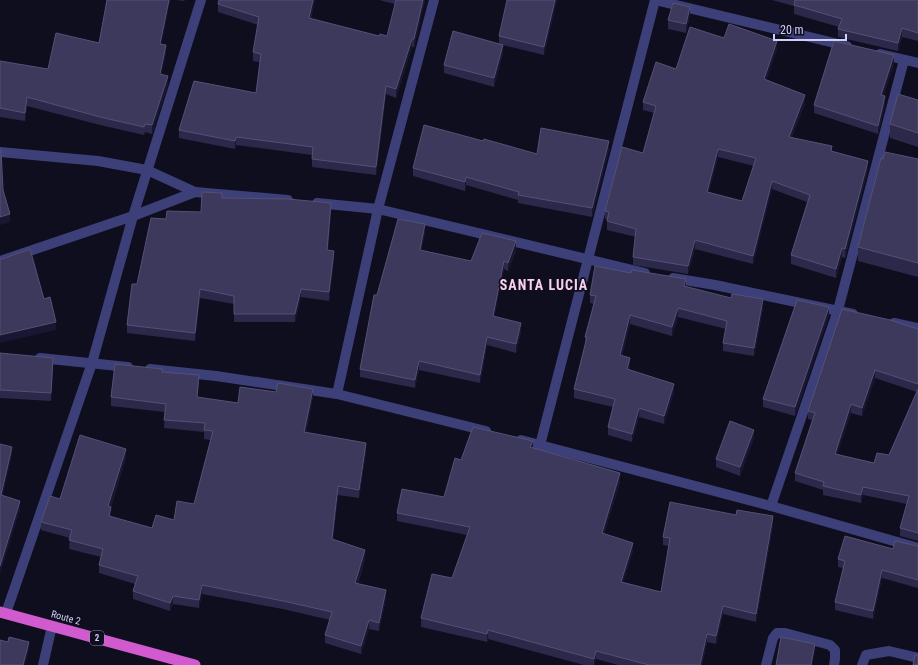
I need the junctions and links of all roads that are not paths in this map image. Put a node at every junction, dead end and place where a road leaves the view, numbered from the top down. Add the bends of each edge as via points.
1 (201, 0) edge
2 (434, 0) edge
3 (655, 0) edge
4 (857, 48) edge
5 (873, 52) edge
6 (904, 60) junction
7 (918, 63) edge
8 (0, 152) edge
9 (147, 170) junction
10 (195, 192) junction
11 (378, 209) junction
12 (133, 216) junction
13 (588, 260) junction
14 (0, 261) edge
15 (838, 310) junction
16 (860, 315) edge
17 (882, 320) edge
18 (918, 328) edge
19 (31, 358) edge
20 (92, 363) junction
21 (337, 394) junction
22 (495, 433) edge
23 (510, 437) edge
24 (540, 444) junction
25 (771, 506) junction
26 (918, 548) edge
27 (3, 613) edge
28 (52, 626) junction
29 (918, 658) edge
30 (43, 665) edge
31 (195, 665) edge
32 (766, 665) edge
33 (834, 665) edge
34 (862, 665) edge

1 - 9 street
2 - 11 street
3 - 4 street
3 - 13 street
5 - 6 street
6 - 7 street
6 - 15 street
8 - 9 street via 98,161
9 - 10 street
9 - 12 street
10 - 11 street
10 - 12 street
11 - 13 street
11 - 21 street
12 - 14 street
12 - 20 street
13 - 15 street via 635,272 722,286
13 - 24 street
15 - 16 street
15 - 25 street
17 - 18 street
19 - 20 street
20 - 21 street via 216,376
20 - 27 street
21 - 22 street
23 - 24 street
24 - 25 street
25 - 26 street
27 - 28 highway, Route 2 / 2
28 - 30 street
28 - 31 highway, Route 2 / 2
29 - 34 street via 889,651 866,655
32 - 33 street via 773,638 777,633 830,645 835,650

